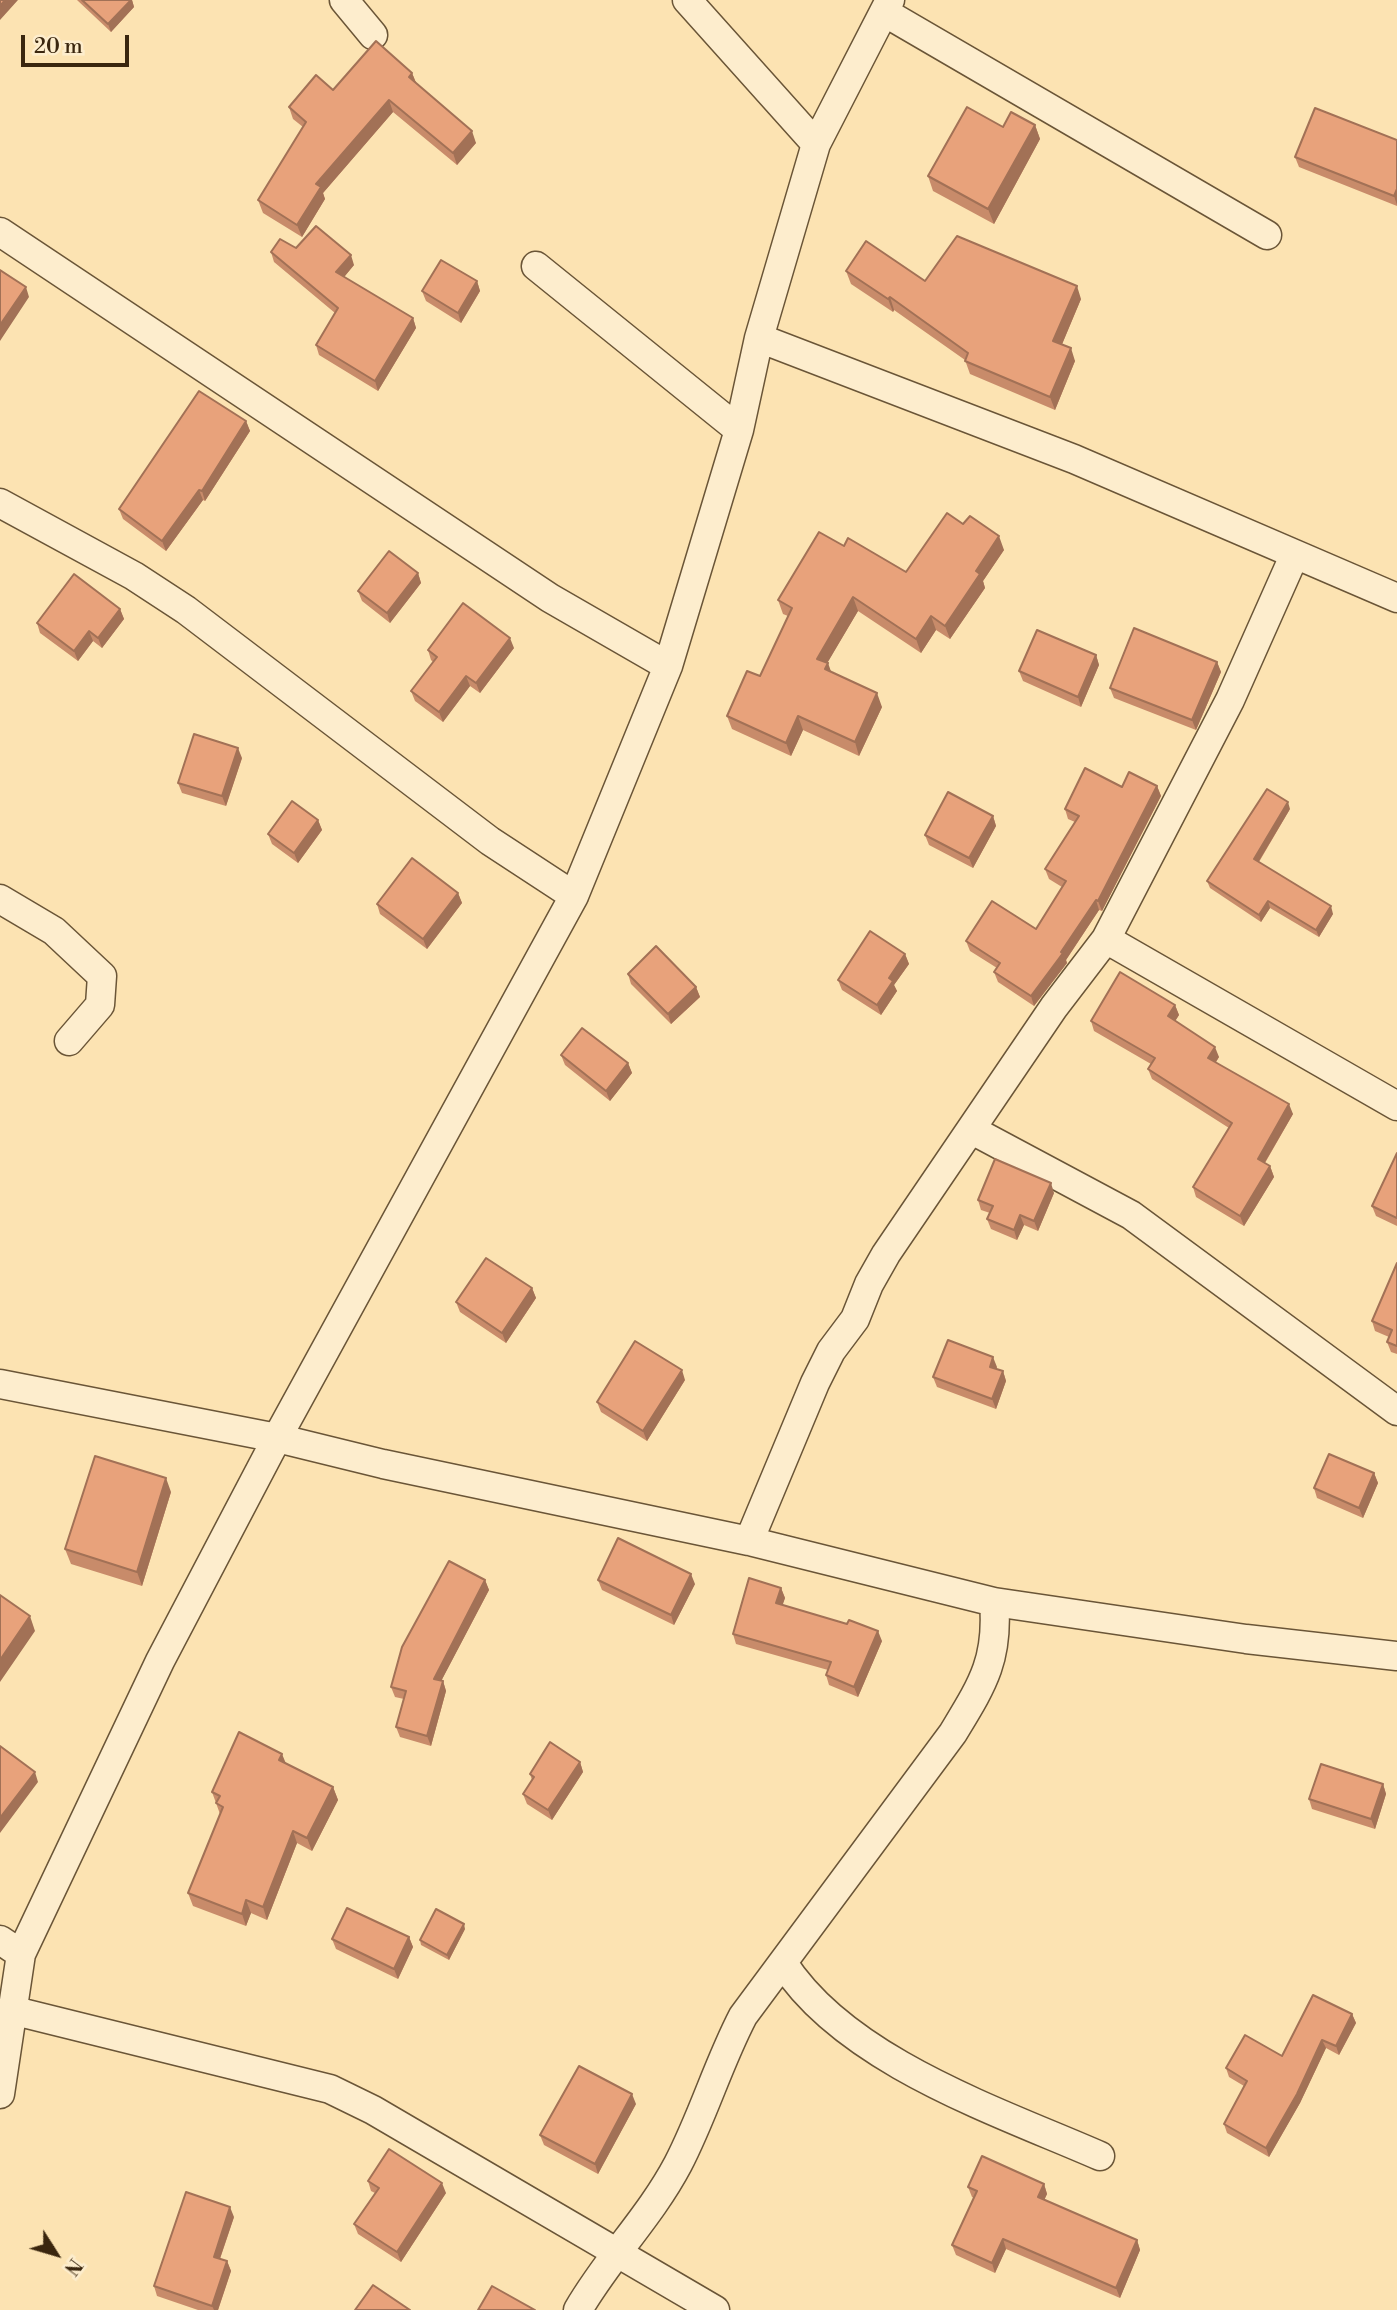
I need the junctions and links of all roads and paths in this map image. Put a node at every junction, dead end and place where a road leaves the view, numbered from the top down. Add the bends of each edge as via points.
1 (344, 0) edge
2 (687, 0) edge
3 (887, 6) edge
4 (373, 35) dead end
5 (816, 144) junction
6 (0, 232) edge
7 (1267, 235) dead end
8 (536, 266) dead end
9 (760, 338) junction
10 (739, 430) junction
11 (0, 503) edge
12 (1294, 556) junction
13 (1397, 598) edge
14 (668, 666) junction
15 (574, 896) junction
16 (0, 899) edge
17 (1106, 939) junction
18 (69, 1041) dead end
19 (1397, 1106) edge
20 (972, 1130) junction
21 (0, 1384) edge
22 (1397, 1410) edge
23 (276, 1438) junction
24 (749, 1541) junction
25 (994, 1602) junction
26 (1397, 1656) edge
27 (11, 1947) edge
28 (783, 1963) junction
29 (15, 2011) junction
30 (0, 2095) edge
31 (1100, 2156) dead end
32 (618, 2252) junction
33 (578, 2310) edge
34 (715, 2310) edge

1 - 4 street
2 - 5 street
3 - 5 street
3 - 7 street
5 - 9 street
6 - 14 street via 550,598
8 - 10 street
9 - 10 street
9 - 12 street via 1074,459
10 - 14 street
11 - 15 street via 134,576 186,610 490,841
12 - 13 street
12 - 17 street via 1230,701
14 - 15 street
15 - 23 street
16 - 18 street via 54,931 102,976 100,1004
17 - 19 street
17 - 20 street via 1054,1007
20 - 22 street via 1131,1214
20 - 24 street via 886,1254 855,1319 831,1350
21 - 23 street
23 - 24 street
23 - 27 street
24 - 25 street
25 - 26 street
25 - 28 street via 994,1654 980,1688 953,1733
27 - 29 street
28 - 31 street via 811,1999 889,2060
28 - 32 street via 727,2047 679,2163 652,2210
29 - 30 street
29 - 32 street via 330,2089
32 - 33 street
32 - 34 street

